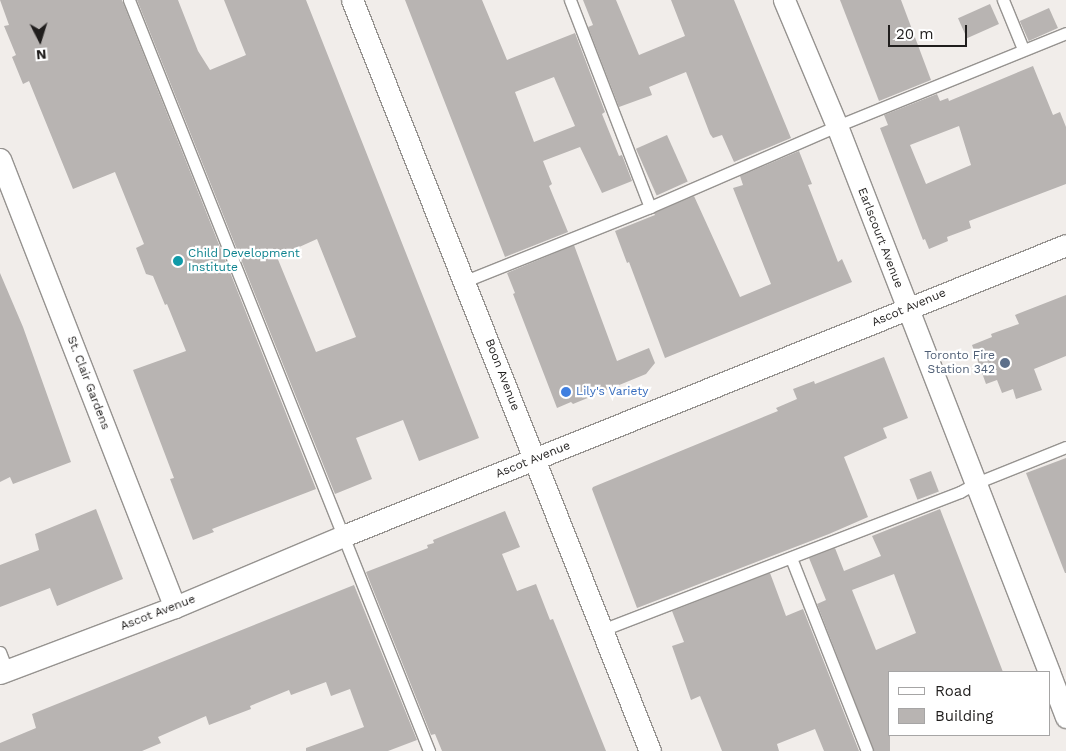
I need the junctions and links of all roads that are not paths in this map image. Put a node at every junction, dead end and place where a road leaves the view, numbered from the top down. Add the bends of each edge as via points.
1 (129, 0) edge
2 (352, 0) edge
3 (570, 0) edge
4 (784, 0) edge
5 (1003, 0) edge
6 (1066, 33) edge
7 (1023, 49) junction
8 (837, 126) junction
9 (0, 159) edge
10 (650, 207) junction
11 (1066, 245) edge
12 (465, 281) junction
13 (907, 308) junction
14 (1066, 447) edge
15 (535, 459) junction
16 (976, 483) junction
17 (343, 536) junction
18 (791, 558) junction
19 (175, 607) junction
20 (602, 630) junction
21 (2, 665) edge
22 (1048, 671) edge
23 (1051, 679) edge
24 (1066, 717) edge
25 (429, 751) edge
26 (650, 751) edge
27 (867, 751) edge

1 - 17 lane
2 - 12 street, Boon Avenue
3 - 10 lane
4 - 8 street, Earlscourt Avenue
5 - 7 lane
6 - 7 lane
7 - 8 lane
8 - 10 lane
8 - 13 street, Earlscourt Avenue
9 - 19 street, St. Clair Gardens
10 - 12 lane
11 - 13 street, Ascot Avenue
12 - 15 street, Boon Avenue
13 - 15 street, Ascot Avenue
13 - 16 street, Earlscourt Avenue
14 - 16 lane
15 - 17 street, Ascot Avenue
15 - 20 street, Boon Avenue
16 - 18 lane
16 - 22 street, Earlscourt Avenue
17 - 19 street, Ascot Avenue
17 - 25 lane
18 - 20 lane
18 - 27 lane
19 - 21 street, Ascot Avenue
20 - 26 street, Boon Avenue
23 - 24 street, Earlscourt Avenue

